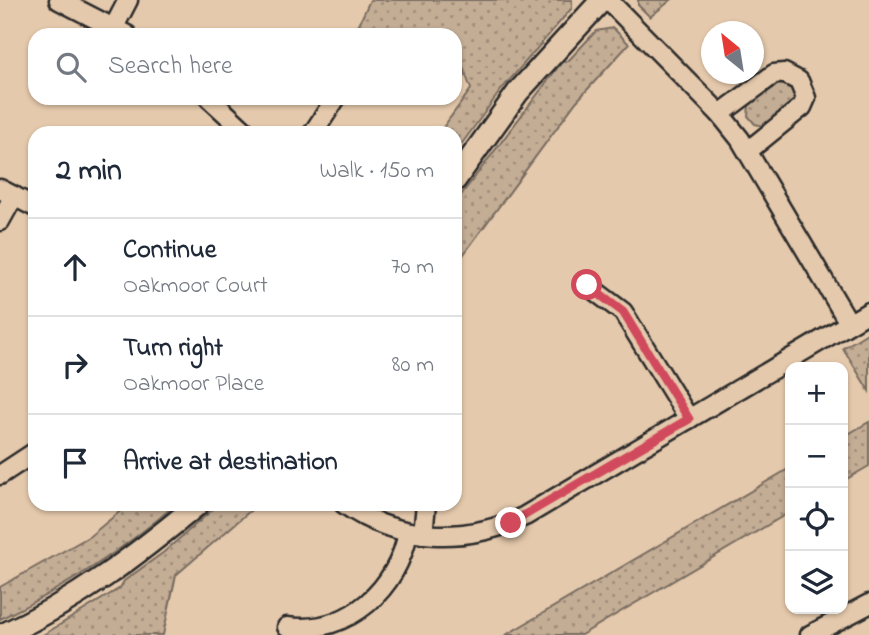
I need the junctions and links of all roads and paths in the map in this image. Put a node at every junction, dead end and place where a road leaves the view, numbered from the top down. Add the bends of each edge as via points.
1 (59, 0) edge
2 (128, 0) edge
3 (602, 0) edge
4 (608, 0) edge
5 (114, 28) edge
6 (121, 28) edge
7 (217, 105) edge
8 (331, 105) edge
9 (720, 114) junction
10 (239, 126) edge
11 (318, 126) edge
12 (749, 150) junction
13 (462, 170) edge
14 (7, 192) edge
15 (28, 203) edge
16 (0, 221) edge
17 (587, 285) dead end
18 (869, 312) edge
19 (849, 323) junction
20 (689, 419) junction
21 (28, 457) edge
22 (0, 475) edge
23 (190, 511) edge
24 (356, 511) edge
25 (424, 511) edge
26 (416, 533) junction
27 (866, 612) edge
28 (287, 627) dead end
29 (2, 635) edge
30 (810, 635) edge

1 - 5 street
2 - 6 street
3 - 13 street via 525,83
4 - 9 street
7 - 10 street
8 - 11 street
9 - 12 street
9 - 12 street via 774,74 784,73 799,81 806,98 802,107
12 - 19 street
14 - 15 street
14 - 16 street
17 - 20 street via 623,312
18 - 19 street
19 - 20 street
20 - 26 street via 497,529
21 - 22 street
23 - 29 street via 98,582
24 - 26 street via 373,521
25 - 26 street
26 - 28 street via 397,572 360,613 307,633
27 - 30 street

